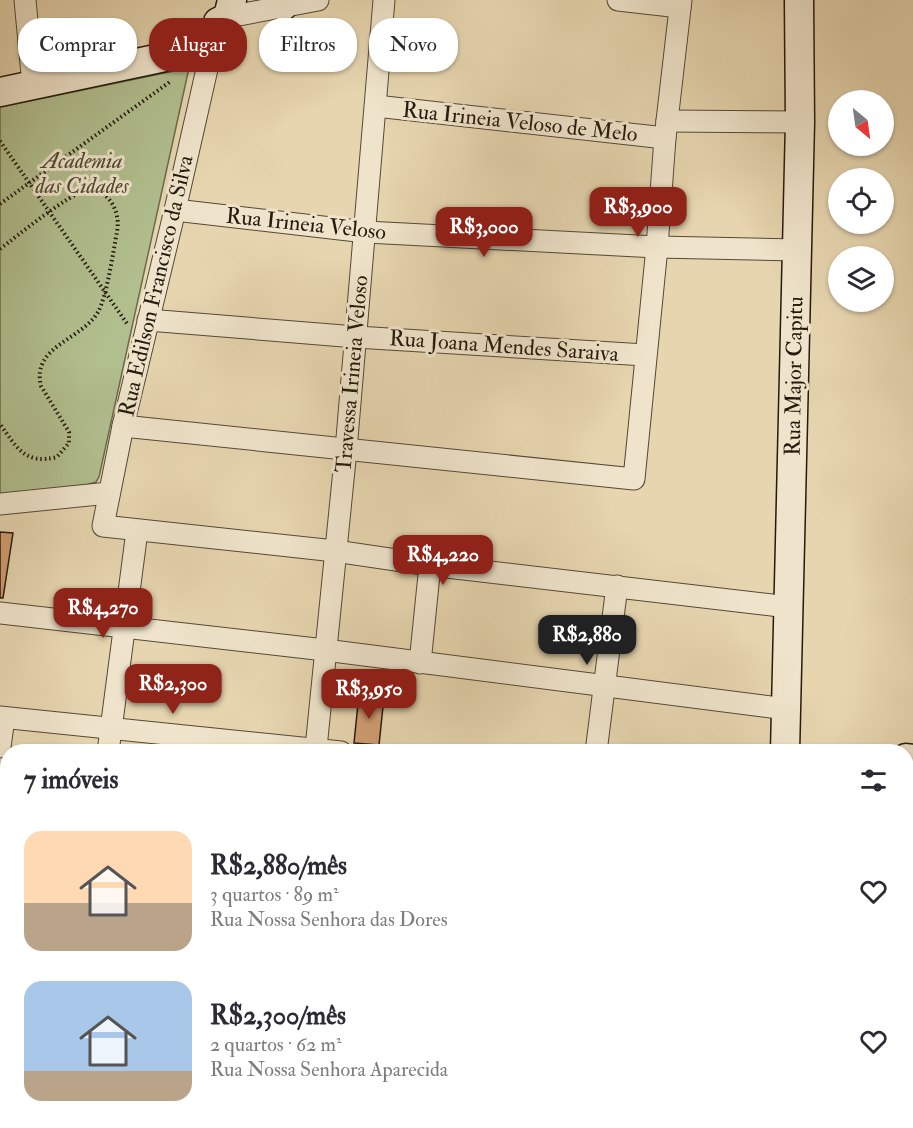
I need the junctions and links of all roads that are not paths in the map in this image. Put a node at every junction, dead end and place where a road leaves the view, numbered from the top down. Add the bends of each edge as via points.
1 (25, 0) edge
2 (318, 0) edge
3 (384, 0) edge
4 (618, 0) edge
5 (799, 0) edge
6 (283, 3) edge
7 (681, 3) edge
8 (230, 8) edge
9 (149, 60) edge
10 (206, 72) edge
11 (33, 85) junction
12 (0, 92) edge
13 (376, 106) junction
14 (800, 122) junction
15 (666, 129) junction
16 (175, 210) junction
17 (366, 232) junction
18 (657, 247) junction
19 (797, 250) junction
20 (148, 320) junction
21 (356, 337) junction
22 (645, 355) junction
23 (123, 426) junction
24 (346, 450) junction
25 (109, 493) junction
26 (0, 504) edge
27 (137, 531) junction
28 (335, 551) junction
29 (430, 565) junction
30 (617, 586) junction
31 (789, 607) junction
32 (0, 613) edge
33 (124, 627) junction
34 (325, 650) junction
35 (420, 663) junction
36 (604, 685) junction
37 (786, 709) junction
38 (2, 718) edge
39 (110, 728) junction
40 (0, 744) edge
41 (109, 744) edge
42 (275, 744) edge
43 (316, 744) edge
44 (597, 744) edge
45 (785, 744) edge

1 - 11 street
2 - 6 street
3 - 13 street, Travessa Irineia Veloso
4 - 7 street
5 - 14 street, Rua Major Capitu
6 - 8 street
7 - 15 street
9 - 11 street
10 - 16 street, Rua Edilson Francisco da Silva
11 - 12 street
13 - 15 street, Rua Irineia Veloso de Melo
13 - 17 street, Travessa Irineia Veloso
14 - 15 street, Rua Irineia Veloso de Melo
14 - 19 street, Rua Major Capitu
15 - 18 street
16 - 17 street, Rua Irineia Veloso
16 - 20 street, Rua Edilson Francisco da Silva
17 - 18 street, Rua Irineia Veloso
17 - 21 street, Travessa Irineia Veloso
18 - 19 street, Rua Irineia Veloso
18 - 22 street
19 - 31 street, Rua Major Capitu
20 - 21 street, Rua Joana Mendes Saraiva
20 - 23 street, Rua Edilson Francisco da Silva
21 - 22 street, Rua Joana Mendes Saraiva
21 - 24 street, Travessa Irineia Veloso
22 - 24 street via 634,479
23 - 24 street
23 - 25 street, Rua Edilson Francisco da Silva
24 - 28 street, Travessa Irineia Veloso
25 - 26 street
25 - 27 street, Rua Edilson Francisco da Silva via 103,526
27 - 28 street
27 - 33 street
28 - 29 street
28 - 34 street, Travessa Irineia Veloso
29 - 30 street
29 - 35 street
30 - 31 street
30 - 36 street
31 - 37 street, Rua Major Capitu
32 - 33 street
33 - 34 street
33 - 39 street
34 - 35 street
34 - 43 street, Travessa Irineia Veloso
35 - 36 street
36 - 37 street
36 - 44 street
37 - 45 street, Rua Major Capitu
38 - 39 street
38 - 40 street
39 - 41 street
39 - 42 street

